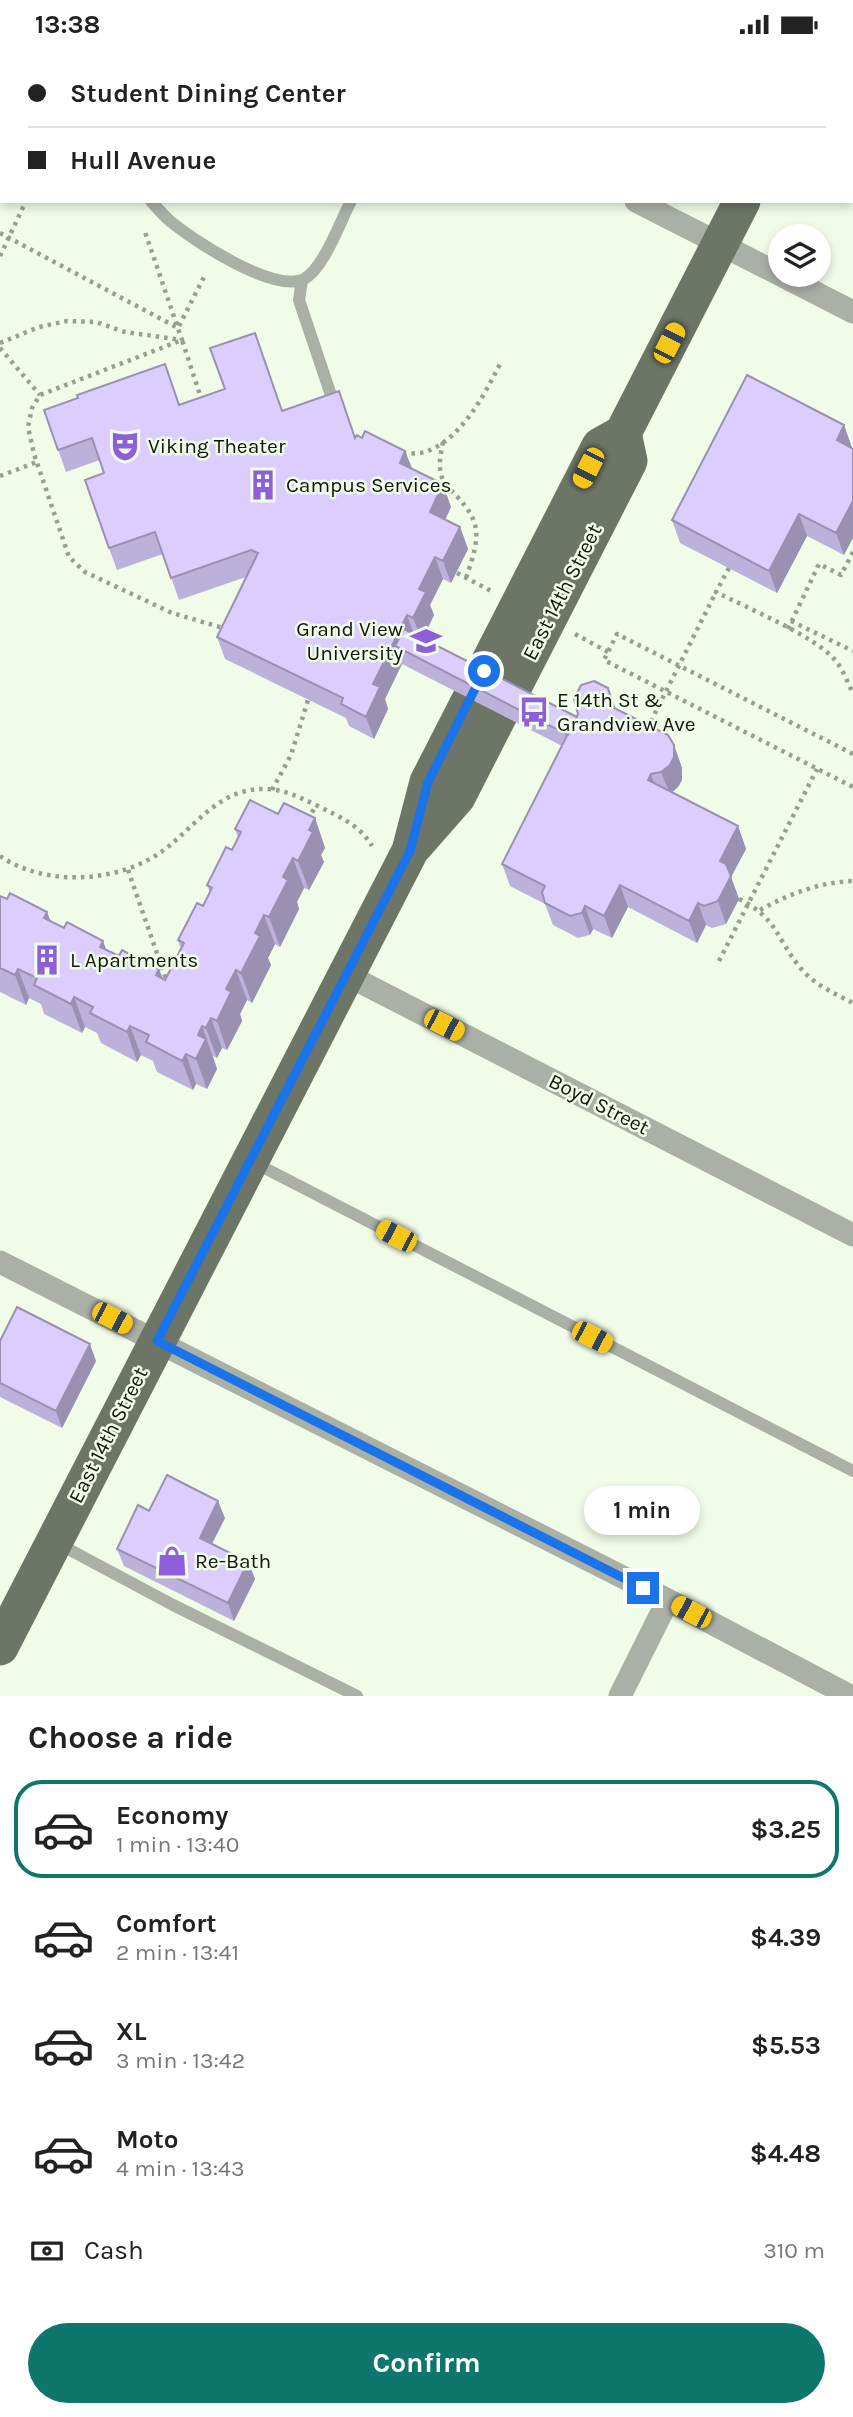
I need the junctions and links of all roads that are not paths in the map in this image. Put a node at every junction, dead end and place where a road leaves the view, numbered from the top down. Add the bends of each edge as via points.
1 (153, 203) edge
2 (350, 203) edge
3 (640, 203) edge
4 (741, 203) edge
5 (719, 245) junction
6 (302, 280) junction
7 (853, 312) edge
8 (338, 416) edge
9 (345, 974) junction
10 (250, 1160) junction
11 (853, 1235) edge
12 (0, 1262) edge
13 (157, 1341) junction
14 (853, 1471) edge
15 (54, 1541) junction
16 (668, 1600) junction
17 (0, 1647) edge
18 (357, 1696) edge
19 (620, 1696) edge
20 (850, 1696) edge

1 - 6 lane via 195,240 250,270 276,281
2 - 6 lane via 317,269
3 - 5 street
4 - 5 main road, East 14th Street
5 - 7 street
5 - 9 main road, East 14th Street via 623,433 600,446 428,782 410,851
6 - 8 lane via 299,300
9 - 10 main road, East 14th Street
9 - 11 street, Boyd Street
10 - 13 main road, East 14th Street
10 - 14 lane
12 - 13 street
13 - 15 main road, East 14th Street
13 - 16 street
15 - 17 main road, East 14th Street
15 - 18 lane
16 - 19 street
16 - 20 street

